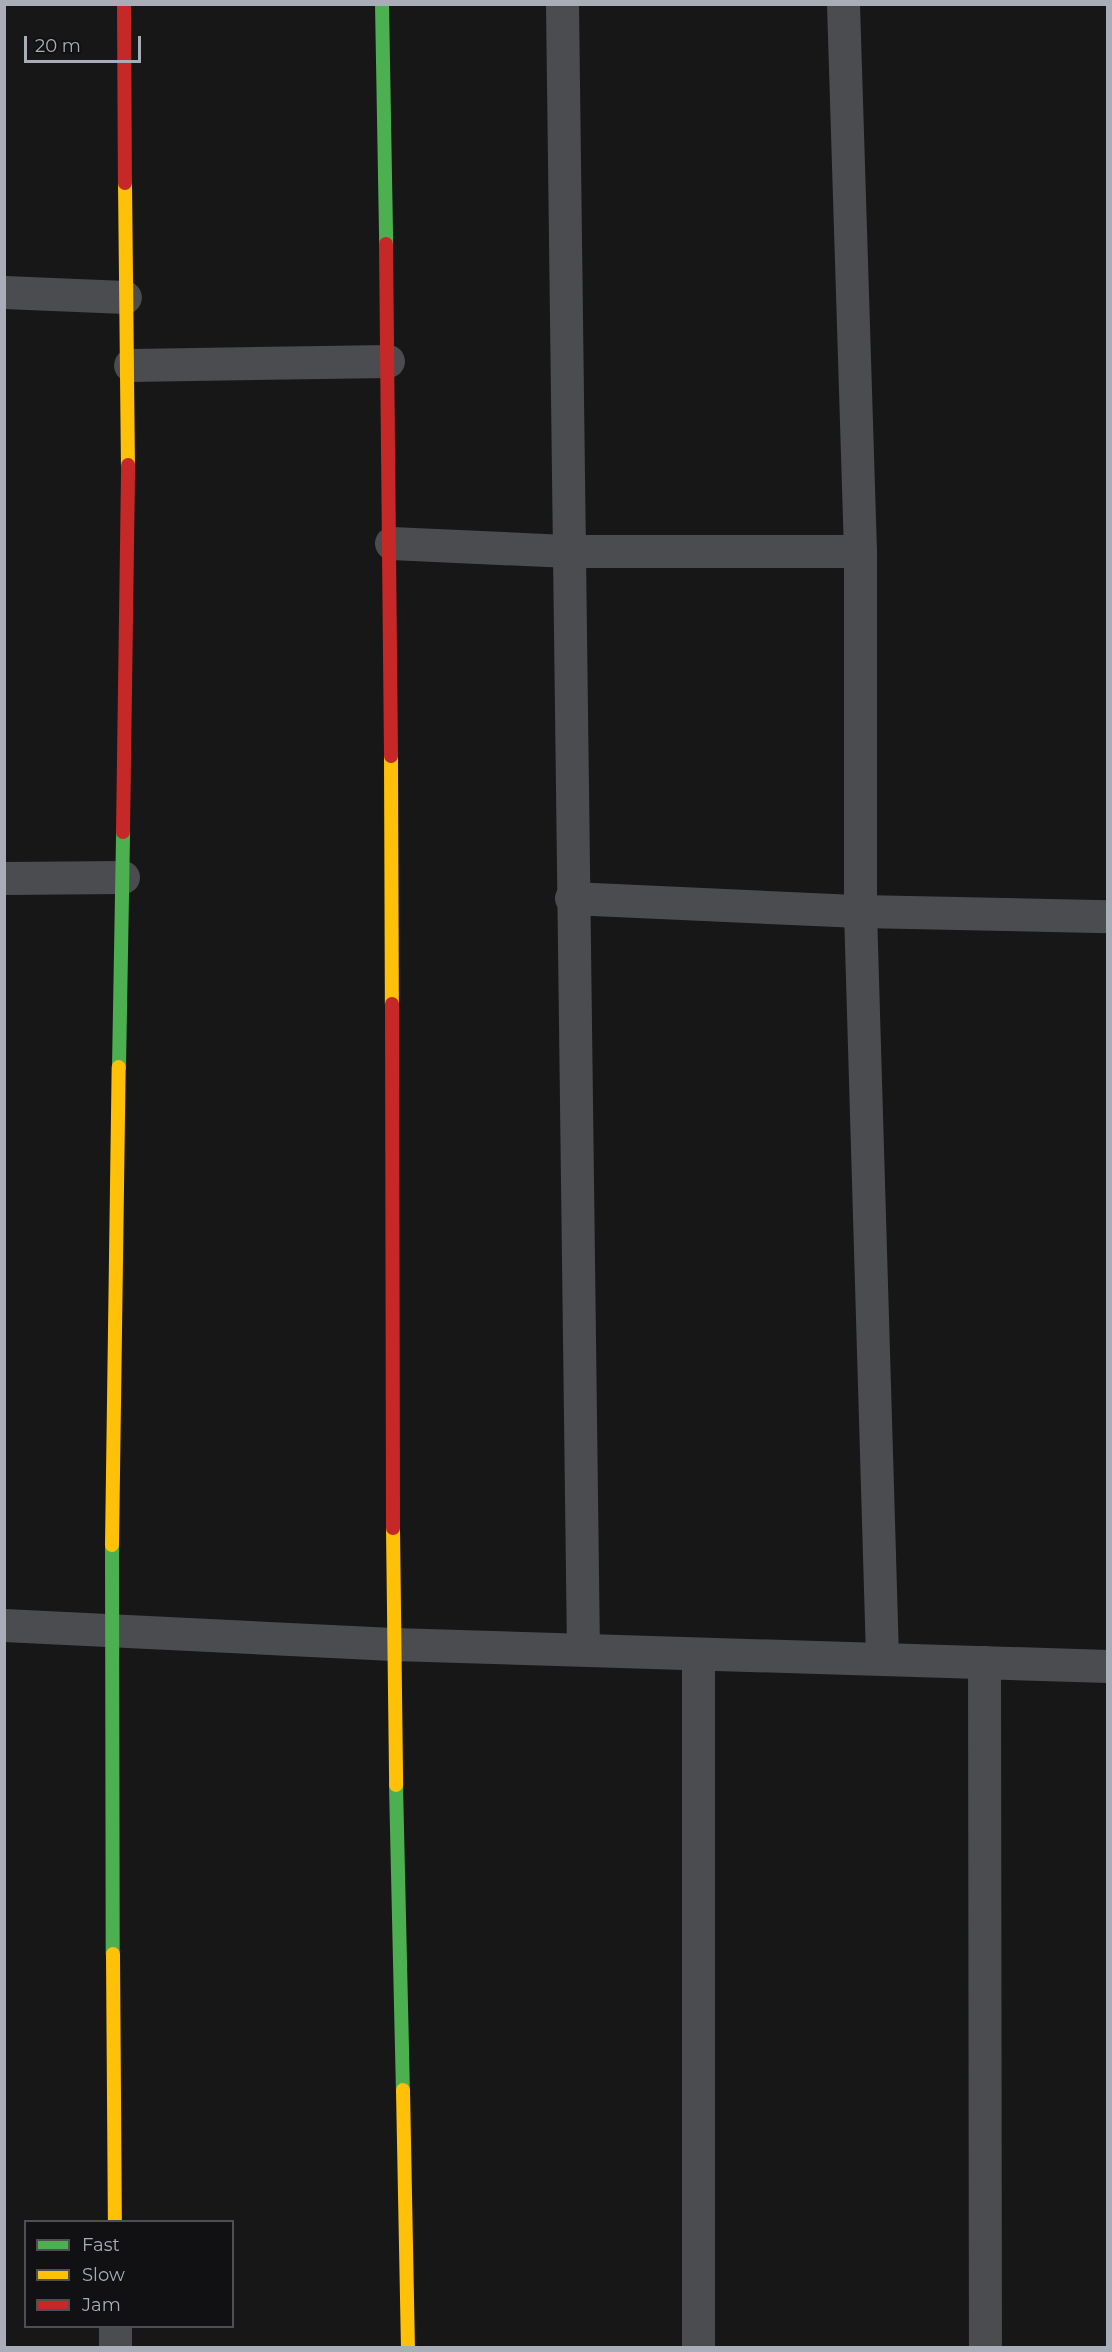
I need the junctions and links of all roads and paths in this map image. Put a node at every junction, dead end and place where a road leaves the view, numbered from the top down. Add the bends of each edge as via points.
1 (124, 4) edge
2 (382, 4) edge
3 (562, 4) edge
4 (843, 4) edge
5 (4, 292) edge
6 (125, 297) junction
7 (388, 361) junction
8 (130, 365) junction
9 (391, 543) junction
10 (570, 551) junction
11 (860, 551) junction
12 (123, 877) junction
13 (4, 878) edge
14 (571, 897) junction
15 (860, 911) junction
16 (1107, 916) edge
17 (4, 1625) edge
18 (111, 1629) junction
19 (393, 1644) junction
20 (583, 1647) junction
21 (698, 1654) junction
22 (882, 1658) junction
23 (984, 1662) junction
24 (1107, 1666) edge
25 (115, 2220) edge
26 (115, 2328) edge
27 (116, 2348) edge
28 (408, 2348) edge
29 (698, 2348) edge
30 (985, 2348) edge

1 - 6 street
2 - 7 street
3 - 10 street
4 - 11 street
5 - 6 street
6 - 8 street
7 - 8 street
7 - 9 street
8 - 12 street
9 - 10 street
9 - 19 street
10 - 11 street
10 - 14 street
11 - 15 street
12 - 13 street
12 - 18 street
14 - 15 street
14 - 20 street
15 - 16 street
15 - 22 street
17 - 18 street
18 - 19 street
18 - 25 street
19 - 20 street
19 - 28 street
20 - 21 street
21 - 22 street
21 - 29 street
22 - 23 street
23 - 24 street
23 - 30 street
26 - 27 street

